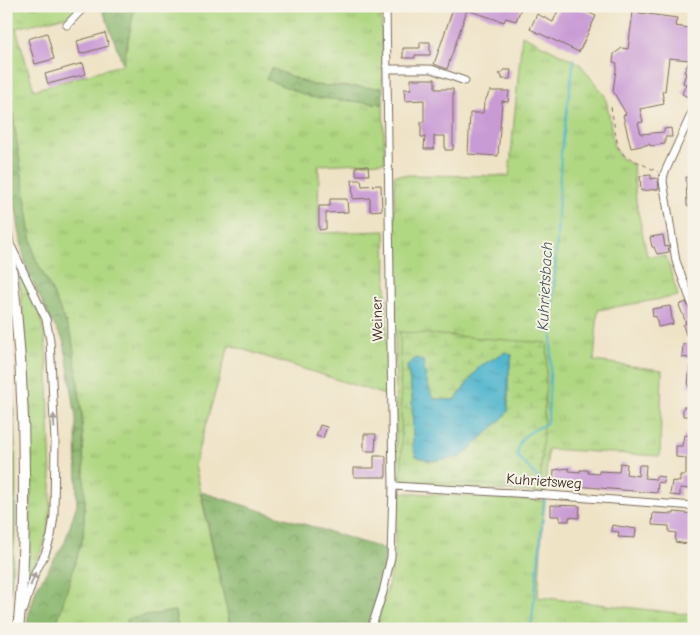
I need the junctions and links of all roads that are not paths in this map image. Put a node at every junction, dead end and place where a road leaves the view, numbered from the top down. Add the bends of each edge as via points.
1 (85, 6) edge
2 (386, 6) edge
3 (67, 25) dead end
4 (387, 69) junction
5 (465, 80) dead end
6 (694, 108) edge
7 (6, 226) edge
8 (8, 242) junction
9 (694, 309) edge
10 (393, 486) junction
11 (694, 506) edge
12 (18, 627) edge
13 (371, 629) edge

1 - 3 street
2 - 4 street, Weiner
4 - 5 street via 431,69
4 - 10 street, Weiner
6 - 9 street via 664,174 676,261
7 - 8 highway
8 - 12 highway via 24,405 24,569
12 -> 8 street via 51,536 55,441 46,319
10 - 11 street, Kuhrietsweg
10 - 13 street, Weiner via 391,557

